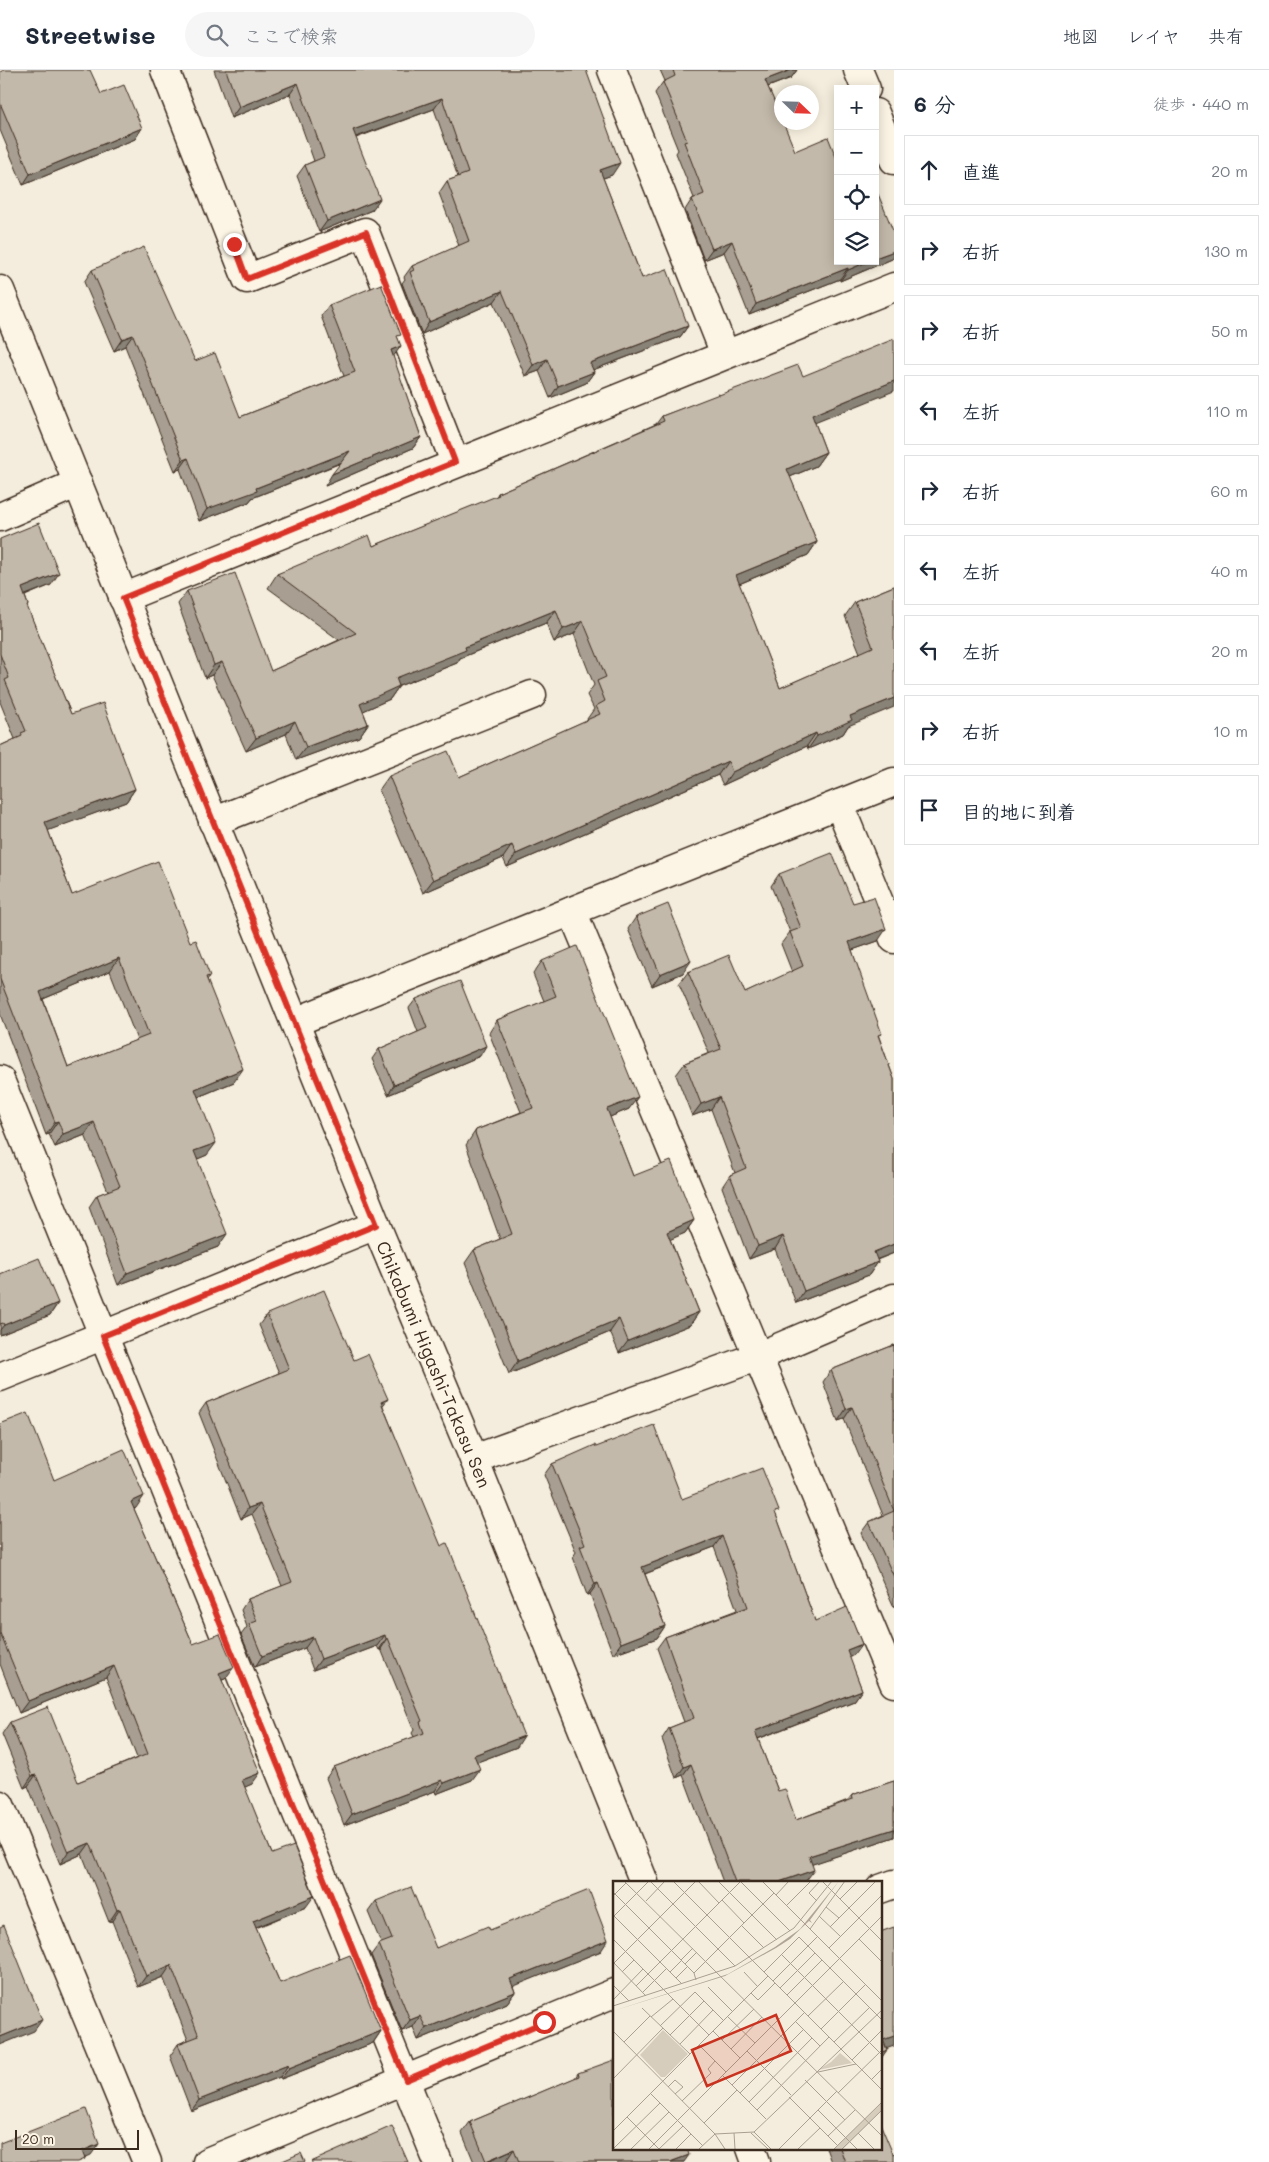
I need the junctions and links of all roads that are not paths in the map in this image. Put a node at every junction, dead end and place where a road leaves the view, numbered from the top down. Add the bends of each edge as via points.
1 (165, 70) edge
2 (612, 70) edge
3 (858, 70) edge
4 (864, 85) edge
5 (879, 123) edge
6 (894, 160) edge
7 (894, 287) edge
8 (0, 290) edge
9 (725, 354) junction
10 (455, 462) junction
11 (78, 483) junction
12 (0, 517) edge
13 (123, 598) junction
14 (532, 696) dead end
15 (894, 782) edge
16 (839, 804) junction
17 (213, 822) junction
18 (572, 911) junction
19 (894, 939) edge
20 (295, 1022) junction
21 (0, 1080) edge
22 (376, 1225) junction
23 (894, 1298) edge
24 (103, 1336) junction
25 (759, 1356) junction
26 (0, 1377) edge
27 (474, 1458) junction
28 (894, 1682) edge
29 (0, 1805) edge
30 (644, 1881) edge
31 (894, 1884) edge
32 (882, 1889) edge
33 (613, 1993) edge
34 (406, 2080) junction
35 (751, 2150) edge
36 (147, 2162) edge
37 (207, 2162) edge
38 (438, 2162) edge
39 (756, 2162) edge

1 - 10 street via 247,279 366,232
2 - 9 street
3 - 4 street
5 - 6 street
7 - 9 street
8 - 11 street, Chikabumi Higashi-Takasu Sen
9 - 10 street
10 - 13 street
11 - 12 street
11 - 13 street, Chikabumi Higashi-Takasu Sen
13 - 17 street, Chikabumi Higashi-Takasu Sen
14 - 17 street
15 - 16 street
16 - 18 street
16 - 19 street
17 - 20 street, Chikabumi Higashi-Takasu Sen
18 - 20 street
18 - 25 street
20 - 22 street, Chikabumi Higashi-Takasu Sen
21 - 24 street
22 - 24 street
22 - 27 street, Chikabumi Higashi-Takasu Sen
23 - 25 street
24 - 26 street
24 - 34 street
25 - 27 street
25 - 28 street
27 - 30 street, Chikabumi Higashi-Takasu Sen
29 - 36 street
31 - 32 street
33 - 34 street
34 - 37 street
34 - 38 street
35 - 39 street

